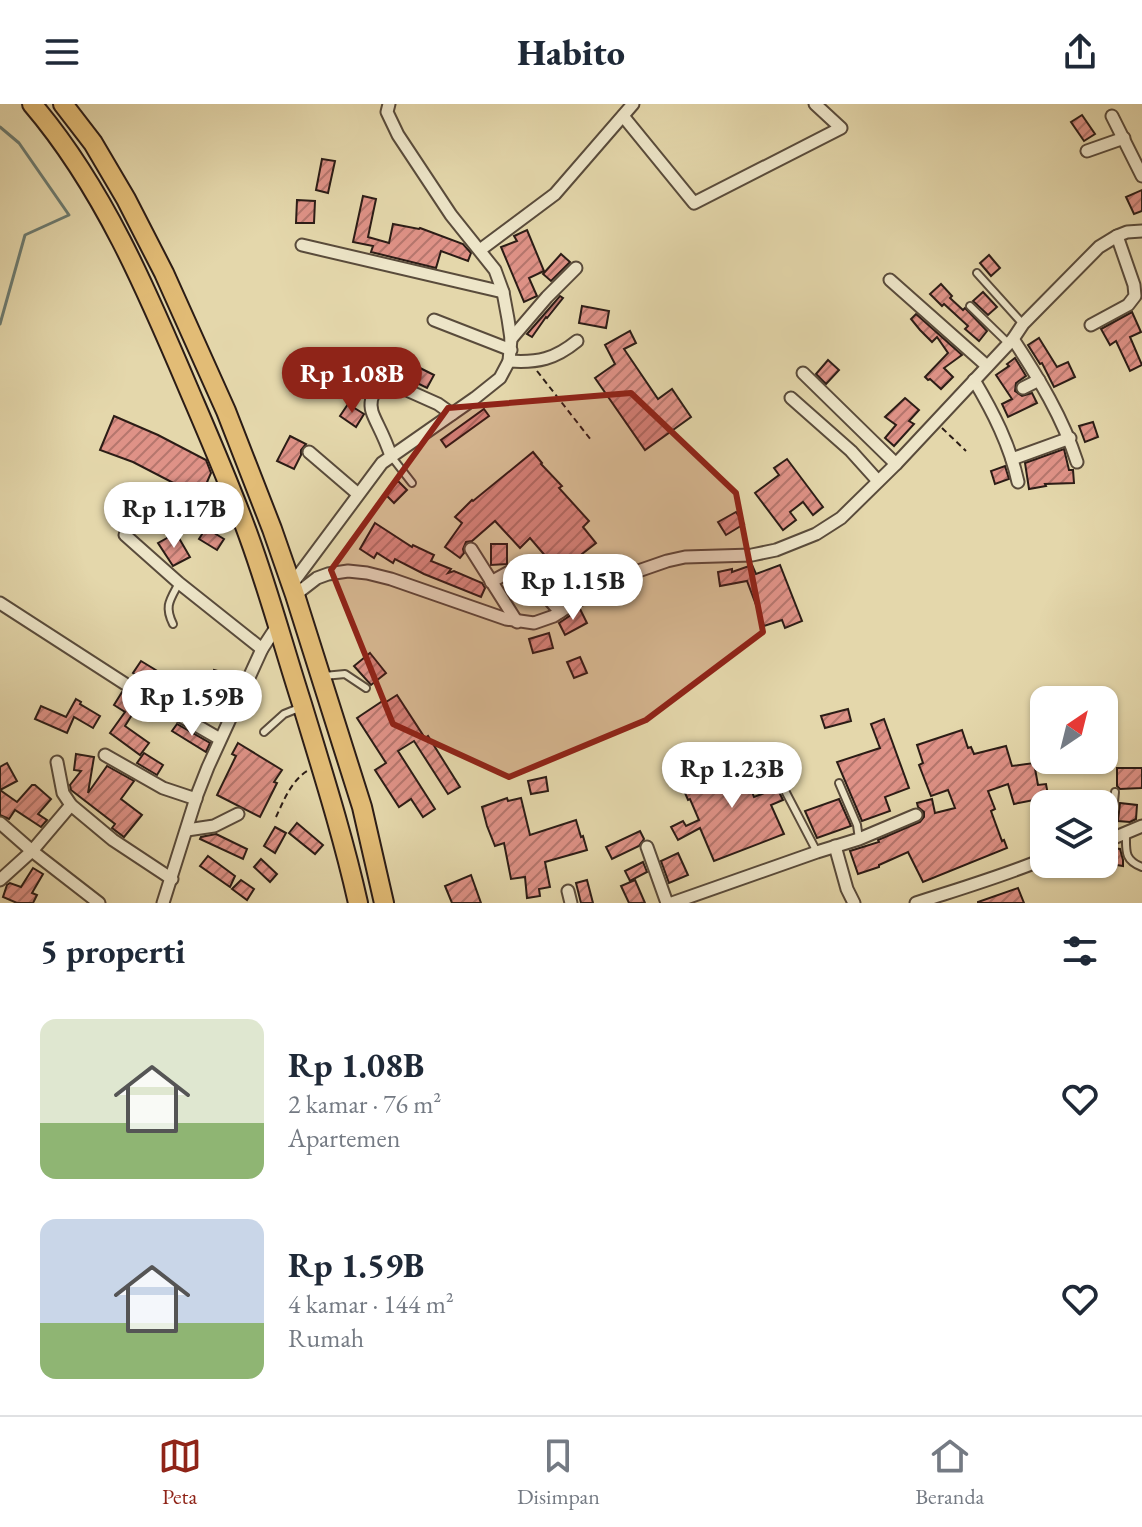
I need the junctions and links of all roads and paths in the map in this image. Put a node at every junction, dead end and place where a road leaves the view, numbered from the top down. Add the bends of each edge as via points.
1 (32, 104) edge
2 (389, 104) edge
3 (633, 104) edge
4 (815, 104) edge
5 (69, 106) edge
6 (623, 116) junction
7 (1112, 116) dead end
8 (1124, 138) junction
9 (1087, 151) dead end
10 (1142, 176) edge
11 (1142, 231) edge
12 (1117, 236) junction
13 (302, 245) dead end
14 (480, 250) junction
15 (576, 268) dead end
16 (977, 273) dead end
17 (890, 280) dead end
18 (503, 292) junction
19 (970, 306) dead end
20 (434, 320) dead end
21 (1023, 324) junction
22 (1091, 325) dead end
23 (577, 341) dead end
24 (1011, 341) junction
25 (510, 350) junction
26 (529, 361) junction
27 (395, 362) dead end
28 (987, 366) junction
29 (803, 373) dead end
30 (382, 379) junction
31 (974, 380) junction
32 (1039, 380) junction
33 (1023, 388) dead end
34 (791, 398) dead end
35 (452, 414) junction
36 (935, 422) junction
37 (1070, 438) junction
38 (591, 440) dead end
39 (966, 451) dead end
40 (309, 452) dead end
41 (391, 456) junction
42 (1012, 459) junction
43 (1077, 462) dead end
44 (896, 464) junction
45 (878, 481) junction
46 (1018, 482) dead end
47 (412, 483) dead end
48 (358, 494) junction
49 (272, 529) junction
50 (125, 535) dead end
51 (249, 538) junction
52 (471, 549) dead end
53 (491, 582) junction
54 (179, 583) junction
55 (294, 590) junction
56 (0, 603) edge
57 (560, 612) junction
58 (517, 622) junction
59 (173, 624) dead end
60 (277, 626) junction
61 (262, 649) junction
62 (320, 676) junction
63 (366, 688) dead end
64 (297, 709) junction
65 (264, 732) dead end
66 (220, 739) junction
67 (105, 755) dead end
68 (769, 760) dead end
69 (57, 762) dead end
70 (304, 772) dead end
71 (839, 783) dead end
72 (196, 799) junction
73 (71, 805) junction
74 (238, 814) dead end
75 (916, 815) dead end
76 (276, 817) dead end
77 (0, 823) edge
78 (1142, 826) edge
79 (187, 830) junction
80 (1126, 834) junction
81 (1118, 837) edge
82 (859, 839) junction
83 (835, 846) junction
84 (647, 847) dead end
85 (32, 851) junction
86 (817, 852) junction
87 (1030, 865) edge
88 (1142, 867) edge
89 (1, 876) edge
90 (172, 879) junction
91 (99, 903) edge
92 (163, 903) edge
93 (358, 903) edge
94 (384, 903) edge
95 (670, 903) edge
96 (854, 903) edge
97 (916, 903) edge

1 - 51 main road via 78,166 152,301
2 - 14 street via 389,119 398,135
3 - 6 street
4 - 6 street via 841,128 694,203
5 - 49 main road via 164,273
6 - 14 street via 555,194
7 - 8 street
8 - 9 street
8 - 10 street
11 - 12 street
12 - 21 street via 1099,247
12 - 22 street via 1135,296
13 - 18 street
14 - 18 street
15 - 25 street via 547,297
16 - 21 lane
17 - 28 street
18 - 25 street
19 - 24 lane
20 - 25 street
21 - 24 street
23 - 26 street via 552,357
24 - 28 street
24 - 32 street
25 - 26 street
25 - 35 street via 500,378
26 - 38 path
27 - 30 street
28 - 31 street
29 - 44 street
30 - 35 street
30 - 41 street via 370,408
31 - 36 street
31 - 42 street
32 - 33 street
32 - 37 street
34 - 45 street
35 - 41 street
36 - 39 path
36 - 44 street
37 - 42 street
37 - 43 street
40 - 48 street
41 - 47 lane
41 - 48 street
42 - 46 street
44 - 45 street
45 - 57 street via 841,518 816,534 752,555 667,561 618,578
48 - 55 street
49 - 51 main road
49 - 55 main road
50 - 54 street
51 - 60 main road
52 - 53 street
53 - 57 street via 524,570
53 - 58 street
54 - 59 lane via 168,606
54 - 61 street
55 - 58 street via 328,574 367,573
55 - 62 main road
56 - 66 street
57 - 58 street via 544,621
60 - 61 street
60 - 64 main road
61 - 66 street
62 - 63 lane via 345,674
62 - 94 main road via 362,807
64 - 65 lane
64 - 93 main road via 336,818
66 - 72 street
67 - 72 street via 163,788
68 - 86 lane
69 - 73 street
70 - 76 path
71 - 82 lane
72 - 79 street
73 - 85 street
73 - 90 street
74 - 79 street via 224,823
75 - 82 street
77 - 85 street
78 - 80 street
79 - 90 street
80 - 81 street
80 - 88 lane via 1127,856
82 - 83 street
83 - 86 street
83 - 96 street
84 - 95 street
85 - 89 street
85 - 91 street
86 - 95 street
87 - 97 street
90 - 92 street

